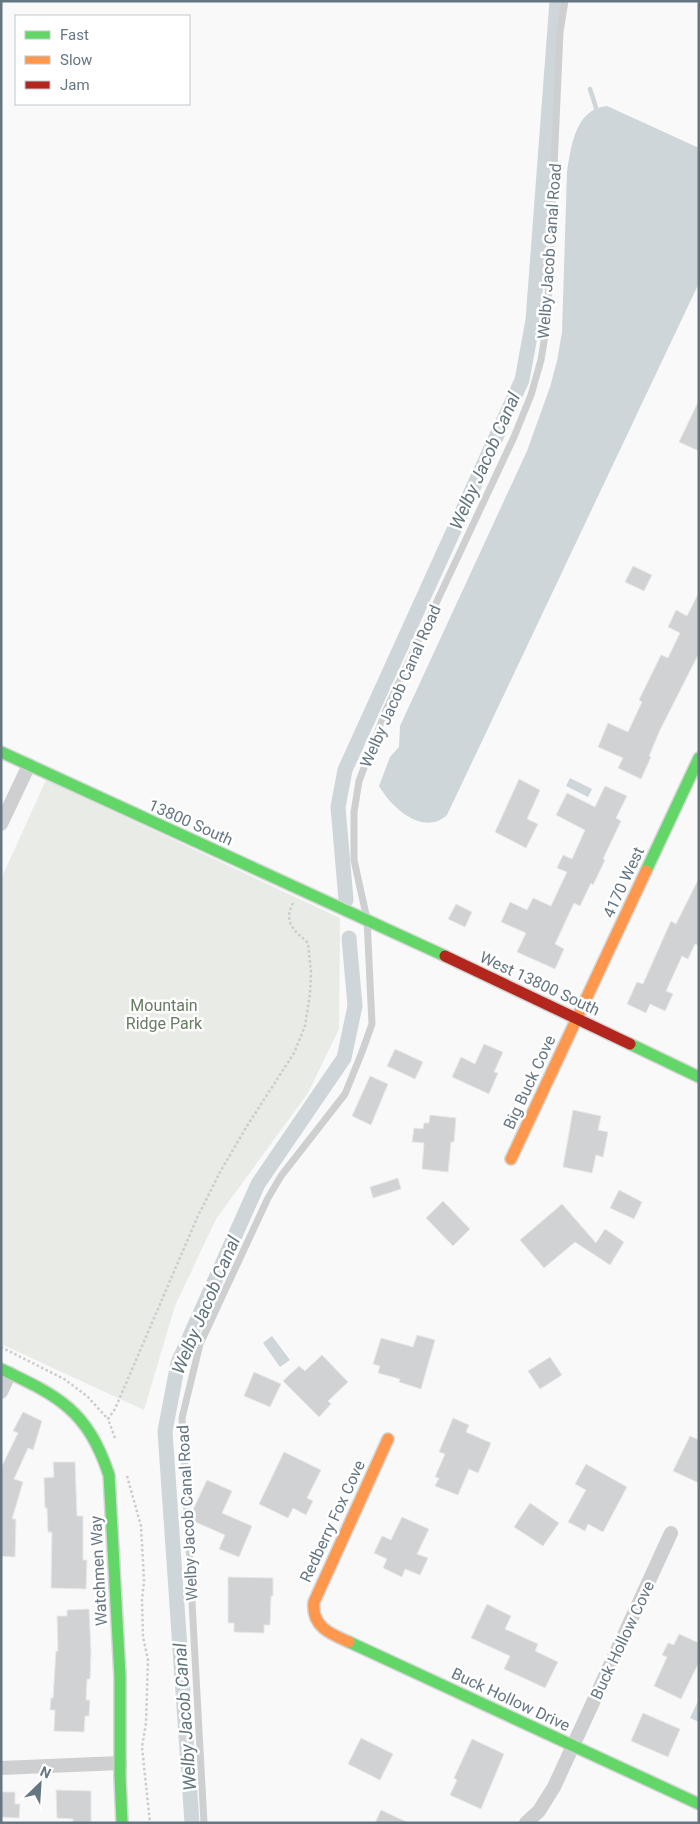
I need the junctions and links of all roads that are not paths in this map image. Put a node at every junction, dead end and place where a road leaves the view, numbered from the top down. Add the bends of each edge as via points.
1 (565, 1) edge
2 (1, 752) edge
3 (699, 758) edge
4 (29, 765) junction
5 (1, 824) edge
6 (367, 919) junction
7 (577, 1019) junction
8 (699, 1076) edge
9 (511, 1159) dead end
10 (5, 1371) edge
11 (1, 1392) edge
12 (388, 1439) dead end
13 (671, 1533) dead end
14 (314, 1619) joint
15 (573, 1746) junction
16 (120, 1763) junction
17 (1, 1768) edge
18 (699, 1804) edge
19 (122, 1823) edge
20 (204, 1823) edge
21 (526, 1823) edge

1 - 6 lane, Welby Jacob Canal Road via 560,32 547,323 540,360 531,395 514,436 386,710 359,781 354,812 354,860
2 - 4 street, 13800 South
3 - 7 street, 4170 West
4 - 5 street
4 - 6 street, 13800 South
6 - 7 street, West 13800 South
6 - 20 lane, Welby Jacob Canal Road via 372,1024 362,1052 345,1094 281,1176 268,1198 200,1344 182,1418
7 - 8 street, West 13800 South
7 - 9 street, Big Buck Cove
10 - 11 street
10 - 16 street, Watchmen Way via 47,1391 69,1407 88,1427 106,1462 120,1676
12 - 14 street, Redberry Fox Cove via 315,1597
13 - 15 street, Buck Hollow Cove
14 - 15 street, Buck Hollow Drive via 327,1632
15 - 18 street, Buck Hollow Drive
15 - 21 street, Buck Hollow Cove via 548,1799
16 - 17 street
16 - 19 street, Watchmen Way

